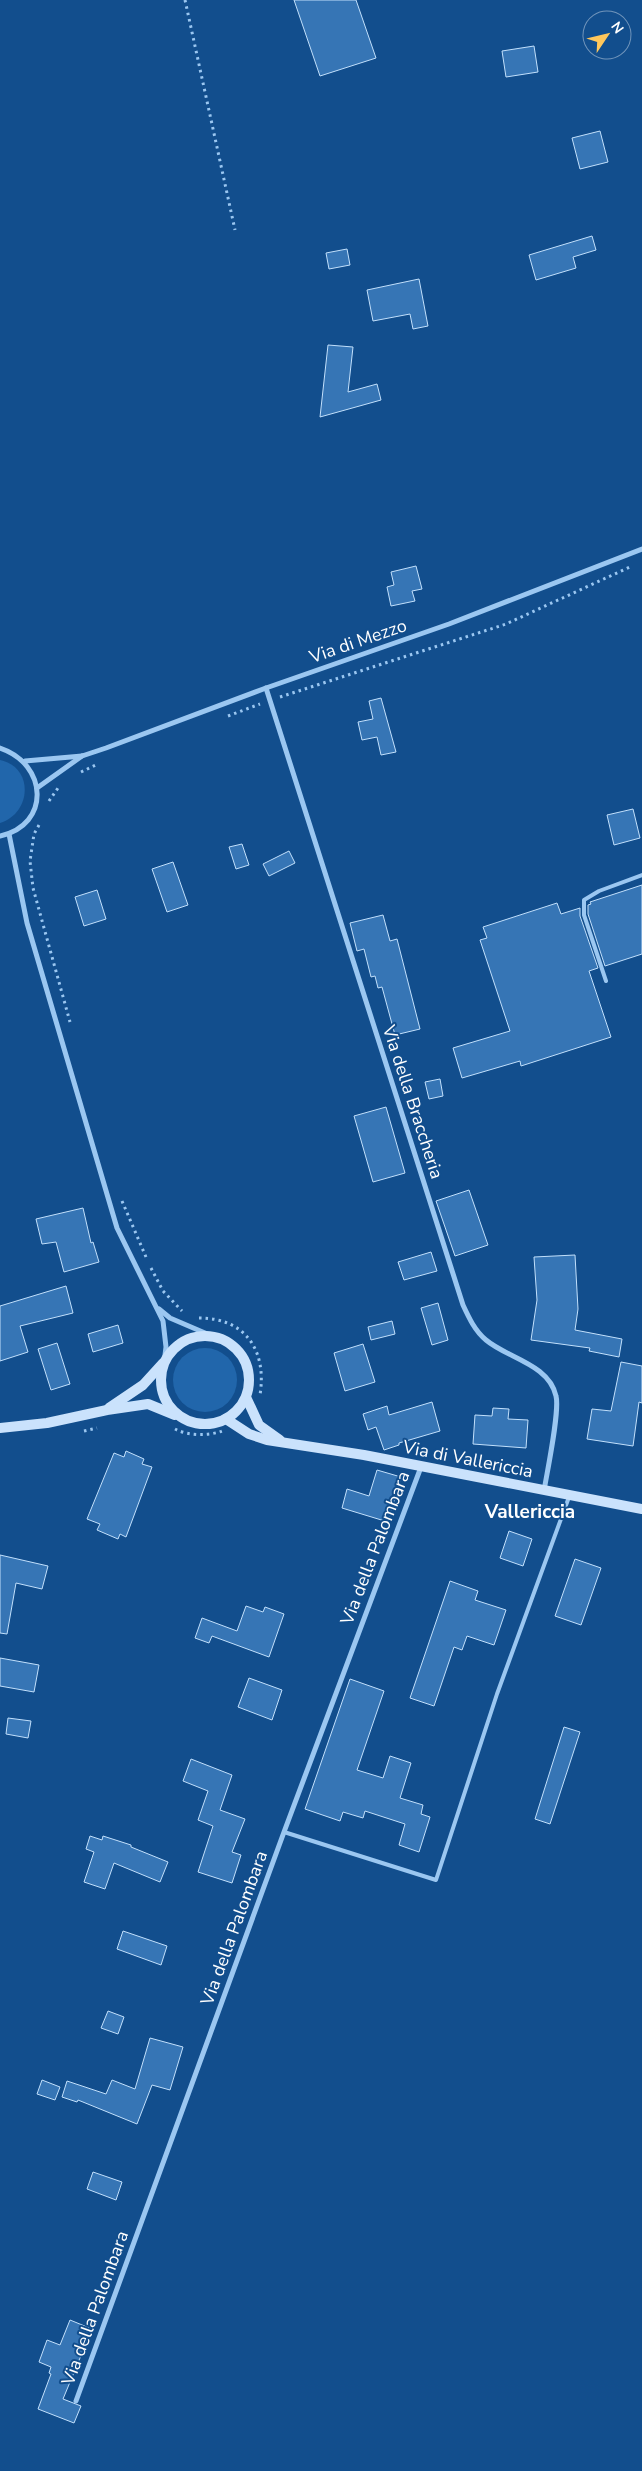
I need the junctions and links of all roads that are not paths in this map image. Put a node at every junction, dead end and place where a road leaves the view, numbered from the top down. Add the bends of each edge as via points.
1 (642, 549) edge
2 (266, 688) junction
3 (0, 748) edge
4 (82, 756) junction
5 (25, 761) junction
6 (37, 788) junction
7 (9, 834) junction
8 (0, 836) edge
9 (642, 875) edge
10 (606, 981) dead end
11 (156, 1305) junction
12 (212, 1336) junction
13 (164, 1363) junction
14 (246, 1397) junction
15 (107, 1410) junction
16 (178, 1416) junction
17 (226, 1424) junction
18 (0, 1428) edge
19 (287, 1444) junction
20 (421, 1466) junction
21 (544, 1491) junction
22 (570, 1497) junction
23 (642, 1509) edge
24 (284, 1832) junction
25 (76, 2401) dead end

1 - 2 street, Via di Mezzo via 448,624
2 - 4 street, Via di Mezzo
2 - 21 street, Via della Braccheria via 463,1305 474,1328 485,1340 538,1370 551,1383 556,1395
3 - 5 street
4 - 5 street, Via di Mezzo
4 - 6 street, Via di Mezzo
5 - 6 street via 34,774
6 - 7 street via 31,816
7 - 8 street
7 - 11 street via 27,923 118,1228
9 - 10 lane via 584,900 584,915
11 - 12 street via 170,1318
11 - 13 street via 166,1334
12 - 13 street via 197,1336 183,1341 171,1350
12 - 14 street via 235,1348 246,1362 249,1380
13 - 15 street via 143,1385
13 - 16 street via 161,1390 167,1404
14 - 17 street
14 - 19 street, Via di Vallericcia via 265,1431
15 - 16 street via 148,1404
15 - 18 street via 47,1423
16 - 17 street via 202,1425
17 - 19 street, Via di Vallericcia via 256,1437
19 - 20 street, Via di Vallericcia
20 - 21 street, Via di Vallericcia
20 - 24 street, Via della Palombara
21 - 22 street, Via di Vallericcia
22 - 23 street, Via di Vallericcia
22 - 24 lane via 497,1694 436,1880
24 - 25 street, Via della Palombara

